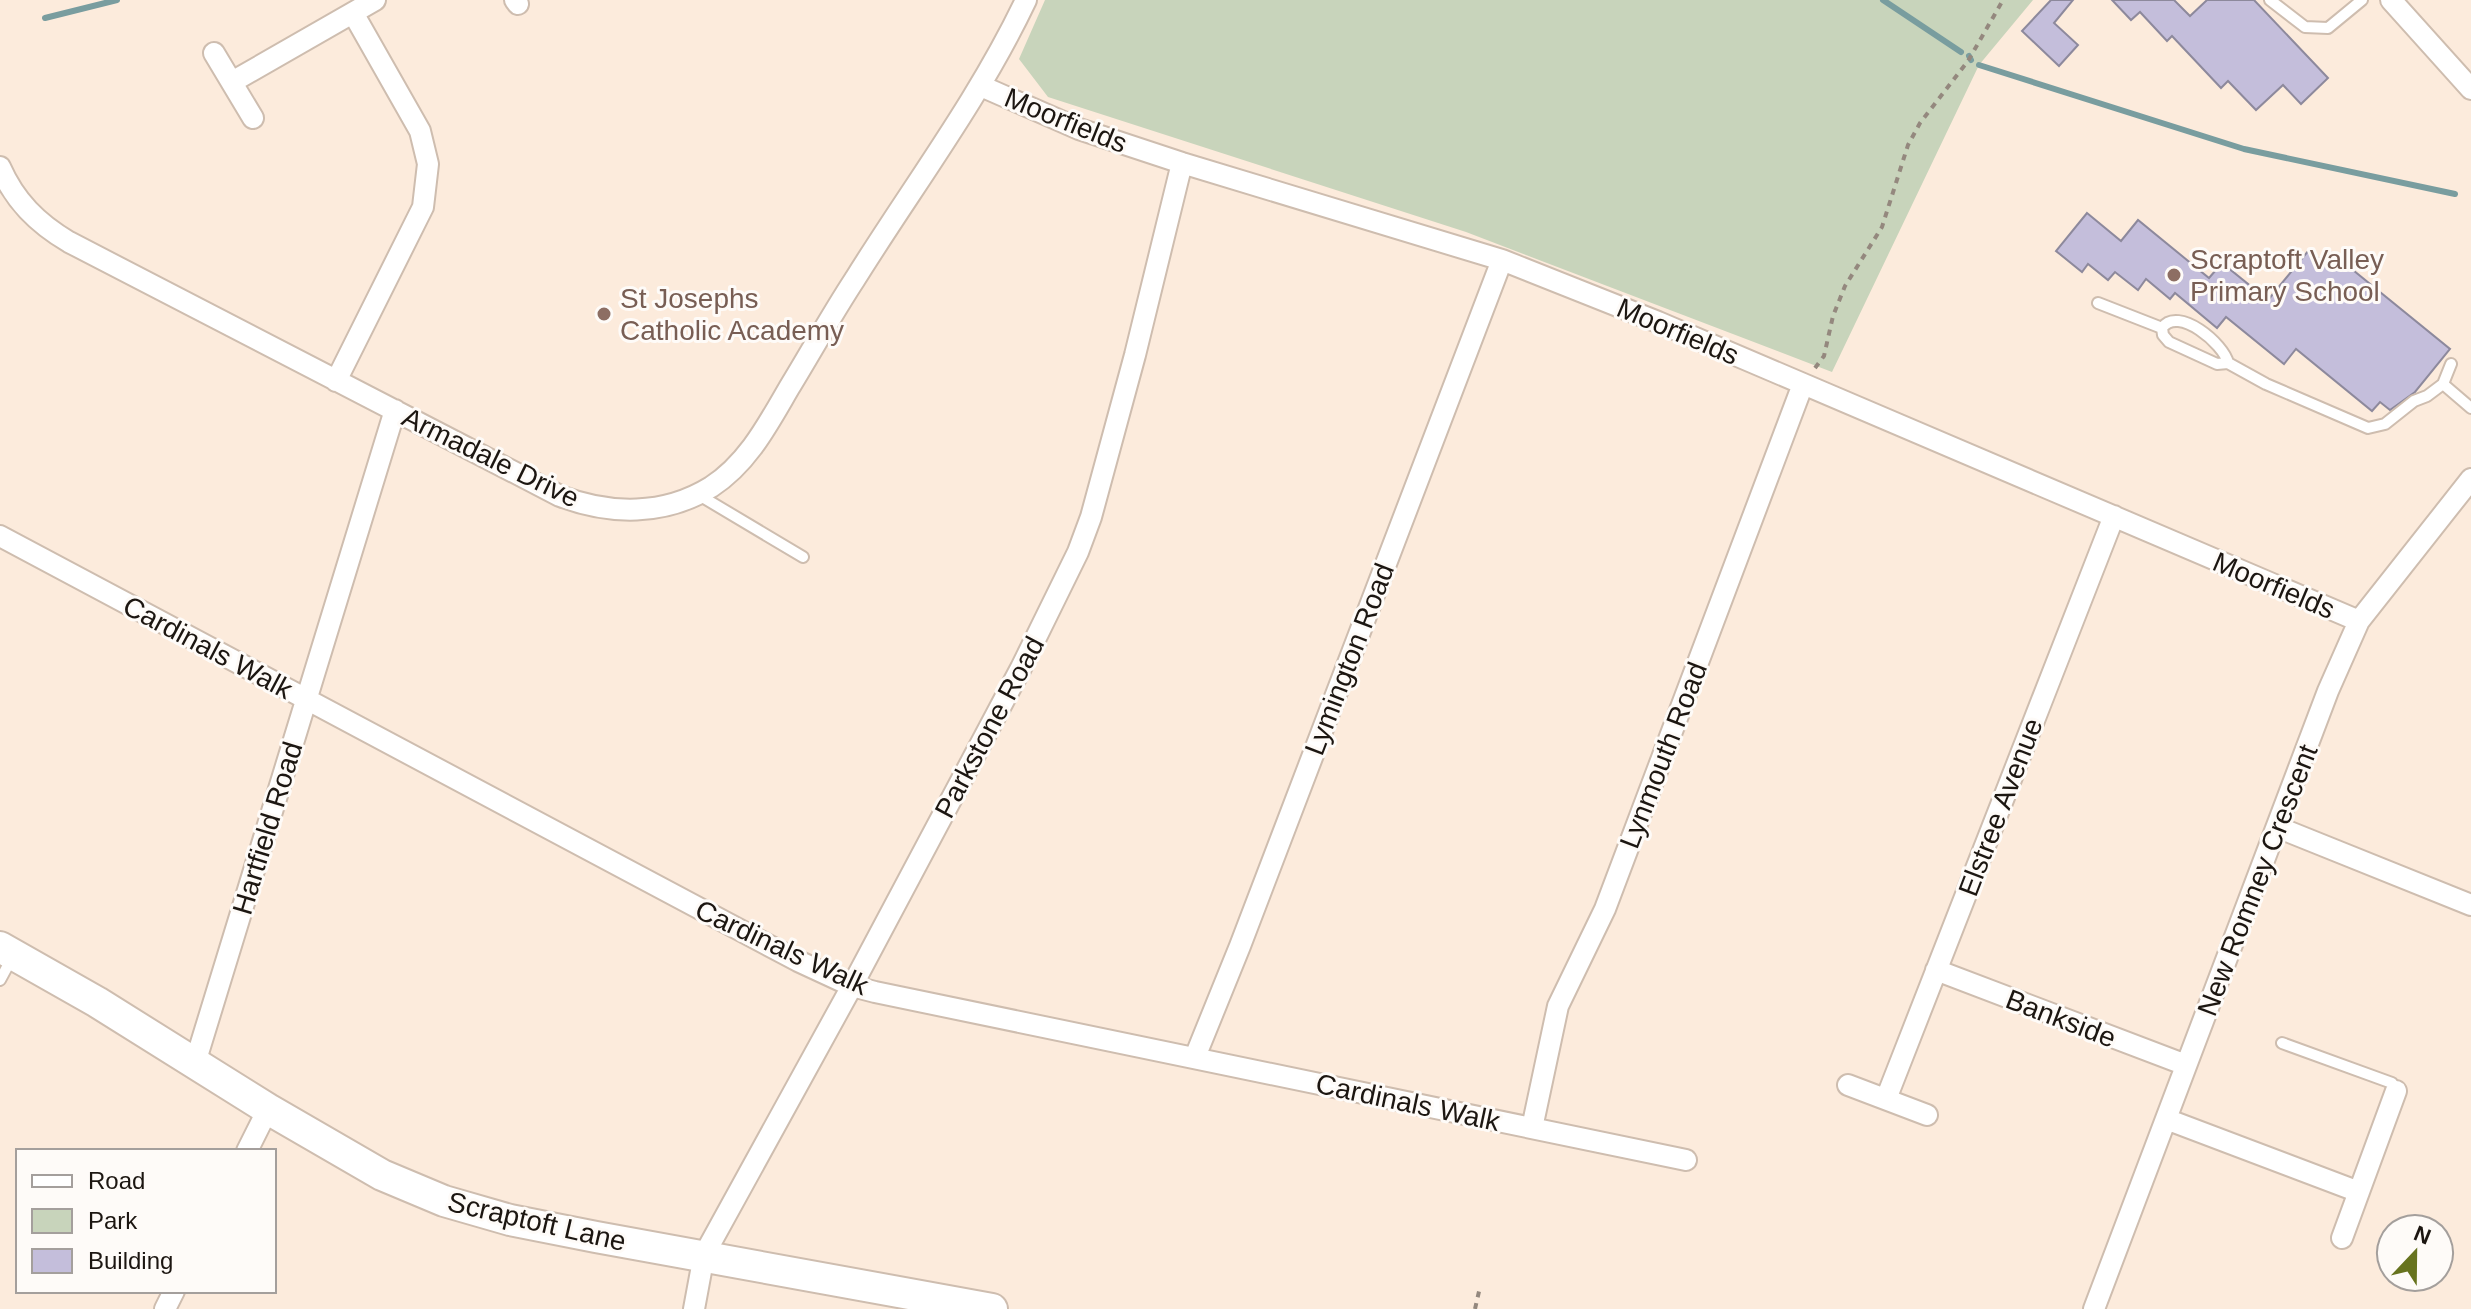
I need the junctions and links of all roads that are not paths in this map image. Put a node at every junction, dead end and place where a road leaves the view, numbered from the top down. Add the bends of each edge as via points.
1 (375, 0) edge
2 (1026, 0) edge
3 (2270, 0) edge
4 (2362, 0) edge
5 (2391, 0) edge
6 (353, 13) junction
7 (214, 53) dead end
8 (232, 82) junction
9 (981, 86) junction
10 (2471, 89) edge
11 (253, 118) dead end
12 (1182, 163) junction
13 (0, 167) edge
14 (1502, 260) junction
15 (2098, 303) dead end
16 (2162, 328) junction
17 (2228, 363) junction
18 (2451, 364) dead end
19 (336, 381) junction
20 (1803, 384) junction
21 (2443, 384) junction
22 (2471, 408) edge
23 (395, 410) junction
24 (2471, 479) edge
25 (697, 494) junction
26 (2114, 516) junction
27 (0, 536) edge
28 (803, 557) dead end
29 (2359, 621) junction
30 (307, 699) junction
31 (2277, 827) junction
32 (2471, 905) edge
33 (5, 960) edge
34 (1936, 970) junction
35 (852, 986) junction
36 (2282, 1043) dead end
37 (1195, 1057) junction
38 (195, 1063) junction
39 (2186, 1065) junction
40 (1848, 1085) dead end
41 (2396, 1091) joint
42 (1886, 1099) junction
43 (268, 1109) junction
44 (1927, 1115) dead end
45 (2166, 1119) junction
46 (1532, 1128) junction
47 (248, 1149) edge
48 (1686, 1160) dead end
49 (2359, 1192) junction
50 (2342, 1238) dead end
51 (704, 1255) junction
52 (694, 1309) edge
53 (992, 1309) edge
54 (2094, 1309) edge

1 - 6 street
2 - 9 street, Armadale Drive
3 - 4 lane via 2305,27 2328,28
5 - 10 street
6 - 8 street
6 - 19 street via 420,131 428,179 418,221
7 - 8 street
8 - 11 street
9 - 12 street, Moorfields via 1079,129
9 - 25 street, Armadale Drive via 854,280 759,439 725,477
12 - 14 street, Moorfields
12 - 35 street, Parkstone Road via 1135,355 1078,552
13 - 19 street, Armadale Drive via 21,204 51,232
14 - 20 street, Moorfields
14 - 37 street, Lymington Road
15 - 16 lane
16 - 17 lane via 2169,342 2217,364
16 - 17 lane via 2175,319 2192,325 2226,354
17 - 21 lane via 2368,428 2392,420
18 - 21 lane
19 - 23 street, Armadale Drive
20 - 26 street, Moorfields
20 - 46 street, Lynmouth Road via 1605,909 1558,1006
21 - 22 lane
23 - 25 street, Armadale Drive via 580,503 645,510
23 - 30 street, Hartfield Road
24 - 29 street, New Romney Crescent
25 - 28 lane
26 - 29 street, Moorfields
26 - 34 street, Elstree Avenue
27 - 30 street, Cardinals Walk
29 - 31 street, New Romney Crescent
30 - 35 street, Cardinals Walk
30 - 38 street, Hartfield Road
31 - 32 street
31 - 39 street, New Romney Crescent
33 - 38 street, Scraptoft Lane
34 - 39 street, Bankside
34 - 42 street, Elstree Avenue
35 - 37 street, Cardinals Walk
35 - 51 street, Parkstone Road
36 - 41 lane via 2392,1083
37 - 46 street, Cardinals Walk
38 - 43 street, Scraptoft Lane
39 - 45 street, New Romney Crescent
40 - 42 street
41 - 49 street
42 - 44 street
43 - 47 street
43 - 51 street, Scraptoft Lane via 382,1175 444,1201 524,1223
45 - 49 street
45 - 54 street, New Romney Crescent
46 - 48 street, Cardinals Walk
49 - 50 street
51 - 52 street, Parkstone Road
51 - 53 street, Scraptoft Lane

